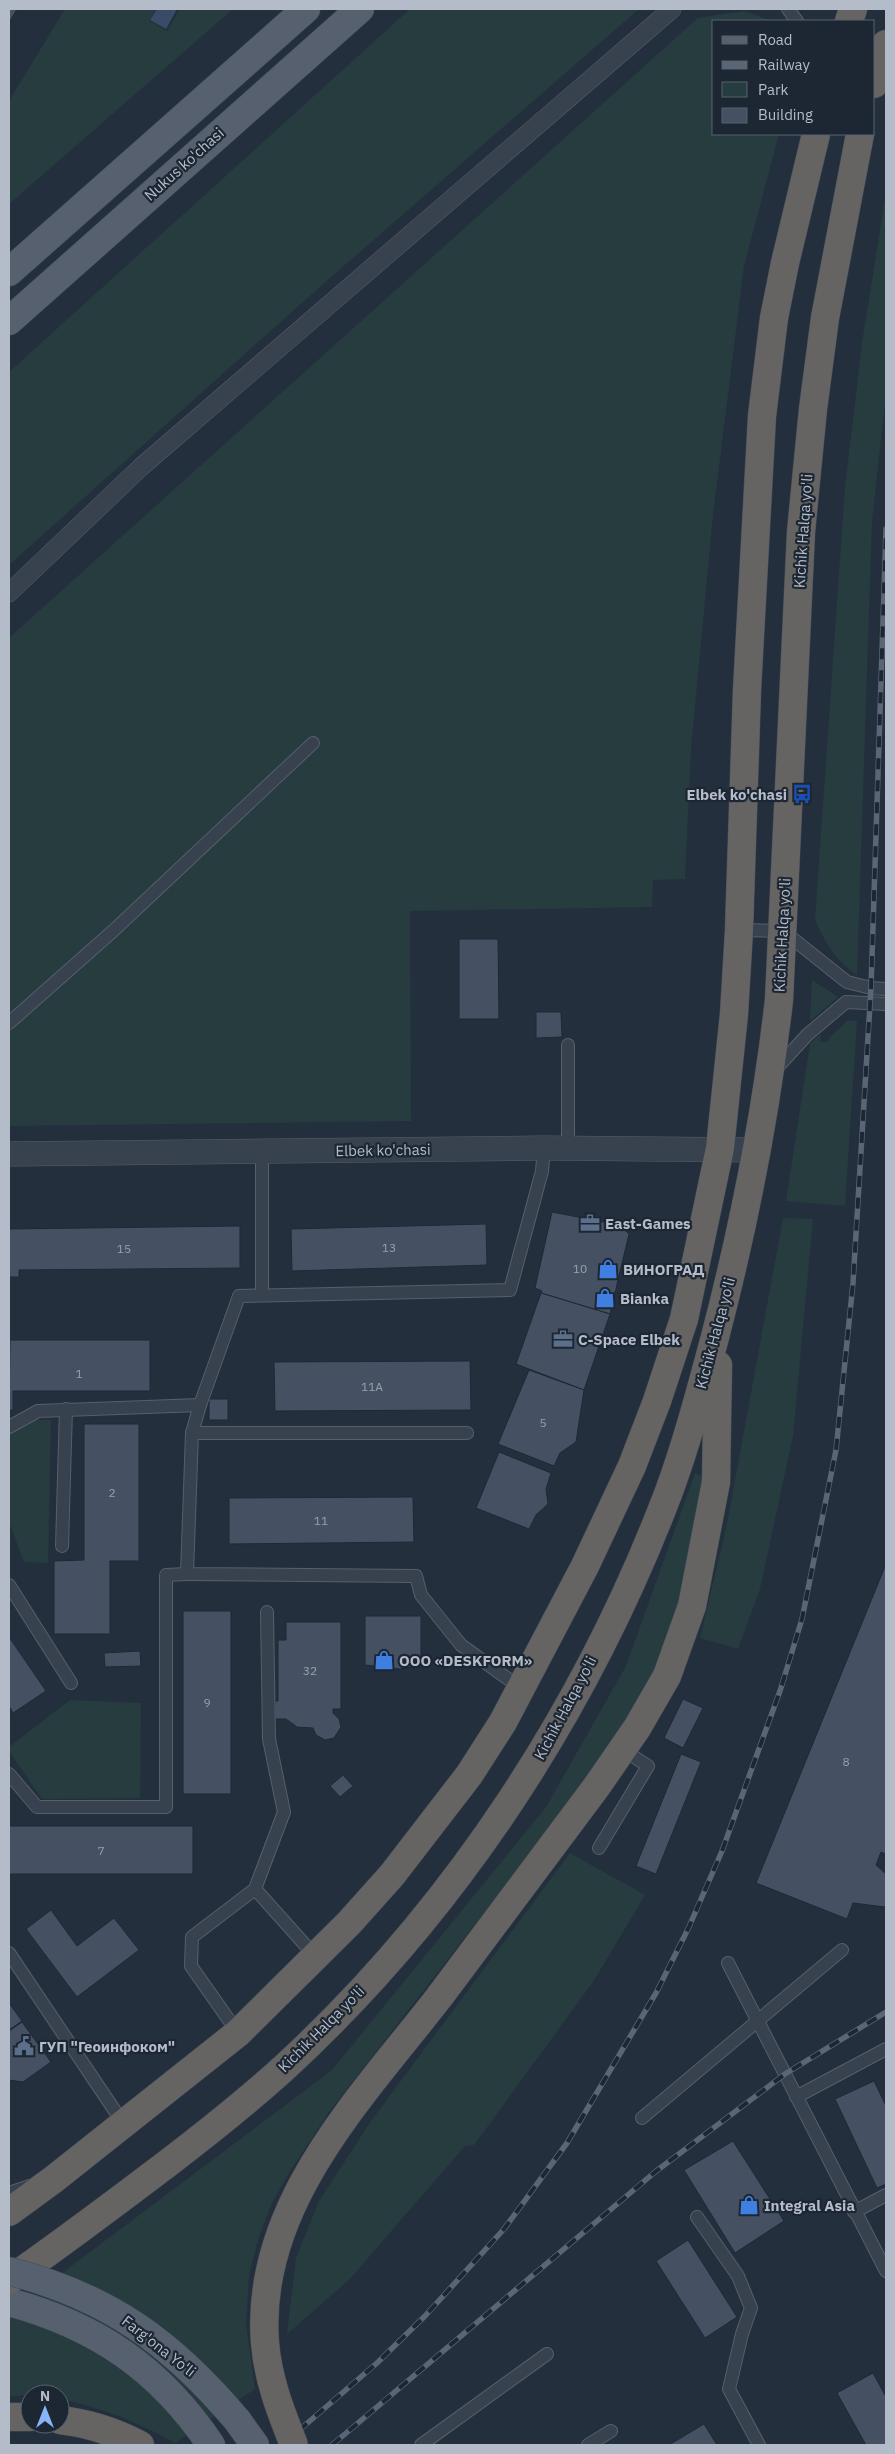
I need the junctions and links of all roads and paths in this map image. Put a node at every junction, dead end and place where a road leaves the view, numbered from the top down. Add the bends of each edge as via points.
1 (306, 9) edge
2 (360, 9) edge
3 (672, 9) edge
4 (788, 9) edge
5 (795, 20) edge
6 (886, 44) edge
7 (240, 67) junction
8 (875, 81) edge
9 (264, 93) junction
10 (816, 135) edge
11 (860, 135) edge
12 (9, 272) edge
13 (9, 321) edge
14 (9, 593) edge
15 (313, 743) dead end
16 (739, 930) junction
17 (783, 931) junction
18 (886, 989) edge
19 (886, 1004) edge
20 (9, 1023) edge
21 (568, 1044) dead end
22 (771, 1075) junction
23 (544, 1148) junction
24 (568, 1148) junction
25 (720, 1148) junction
26 (758, 1150) junction
27 (262, 1152) junction
28 (9, 1154) edge
29 (262, 1295) junction
30 (718, 1322) junction
31 (200, 1405) junction
32 (66, 1409) junction
33 (9, 1427) edge
34 (467, 1432) dead end
35 (192, 1433) junction
36 (62, 1546) dead end
37 (187, 1574) junction
38 (9, 1585) edge
39 (267, 1612) dead end
40 (71, 1684) dead end
41 (522, 1689) junction
42 (622, 1749) junction
43 (9, 1774) edge
44 (599, 1848) dead end
45 (255, 1889) junction
46 (842, 1950) dead end
47 (9, 1953) edge
48 (316, 1957) junction
49 (728, 1963) dead end
50 (758, 2021) junction
51 (238, 2033) junction
52 (886, 2049) edge
53 (796, 2097) junction
54 (642, 2118) dead end
55 (123, 2123) junction
56 (54, 2179) junction
57 (9, 2192) edge
58 (886, 2195) edge
59 (9, 2212) edge
60 (854, 2212) junction
61 (697, 2217) dead end
62 (886, 2271) edge
63 (9, 2272) edge
64 (9, 2280) edge
65 (9, 2302) edge
66 (547, 2354) dead end
67 (70, 2421) edge
68 (611, 2431) dead end
69 (140, 2445) edge
70 (212, 2445) edge
71 (256, 2445) edge
72 (294, 2445) edge
73 (421, 2445) edge
74 (588, 2445) edge
75 (759, 2445) edge

1 - 7 main road
2 - 9 main road, Nukus ko'chasi
3 - 14 street via 148,460
4 - 5 lane
6 - 8 highway
7 - 9 main road via 238,77 242,87
7 - 12 main road
9 - 13 main road, Nukus ko'chasi
10 - 16 highway via 774,318 762,416 747,690
11 - 17 highway, Kichik Halqa yo'li via 825,318 813,409 803,513
15 - 20 lane via 113,931
16 - 17 lane
16 - 25 highway
17 - 18 lane via 847,982
17 - 22 highway, Kichik Halqa yo'li
19 - 22 lane via 846,1002 807,1035
21 - 24 lane
22 - 26 highway, Kichik Halqa yo'li
23 - 24 street, Elbek ko'chasi
23 - 27 street, Elbek ko'chasi
23 - 29 lane via 542,1171 510,1290
24 - 25 street, Elbek ko'chasi
25 - 26 street, Elbek ko'chasi
25 - 41 highway via 684,1319 657,1401 632,1466
26 - 30 highway, Kichik Halqa yo'li
27 - 28 street, Elbek ko'chasi
27 - 29 lane
29 - 31 lane via 239,1296
30 - 42 highway via 716,1482 692,1606 666,1676
30 - 64 highway, Kichik Halqa yo'li via 683,1450 648,1542 559,1722 491,1831 391,1956 286,2065 231,2113 79,2232
31 - 32 lane
31 - 35 lane
32 - 33 lane via 38,1411
32 - 36 lane
34 - 35 lane
35 - 37 lane
37 - 41 lane via 416,1576 420,1595 461,1645
37 - 43 lane via 166,1575 166,1807 37,1807
38 - 40 lane
39 - 45 lane via 269,1739 284,1812
41 - 48 highway via 489,1745 432,1826 392,1876
42 - 44 lane via 648,1766
42 - 72 highway, bridge via 335,2133 302,2186 276,2242 265,2297 265,2344 273,2391
45 - 48 lane
45 - 51 lane via 192,1936 191,1966
46 - 50 lane
47 - 55 lane
48 - 51 highway
49 - 50 lane
50 - 53 lane
50 - 54 lane
51 - 55 highway
52 - 53 lane
53 - 60 lane
55 - 56 highway
56 - 57 lane
56 - 59 highway
58 - 60 lane
60 - 62 lane
61 - 75 lane via 738,2276 751,2308 729,2389
63 - 71 main road, Farg'ona Yo'li, bridge via 97,2303 149,2334 210,2388
65 - 70 main road, Farg'ona Yo'li via 72,2323 133,2359 180,2402
66 - 73 lane
67 - 69 highway
68 - 74 lane

